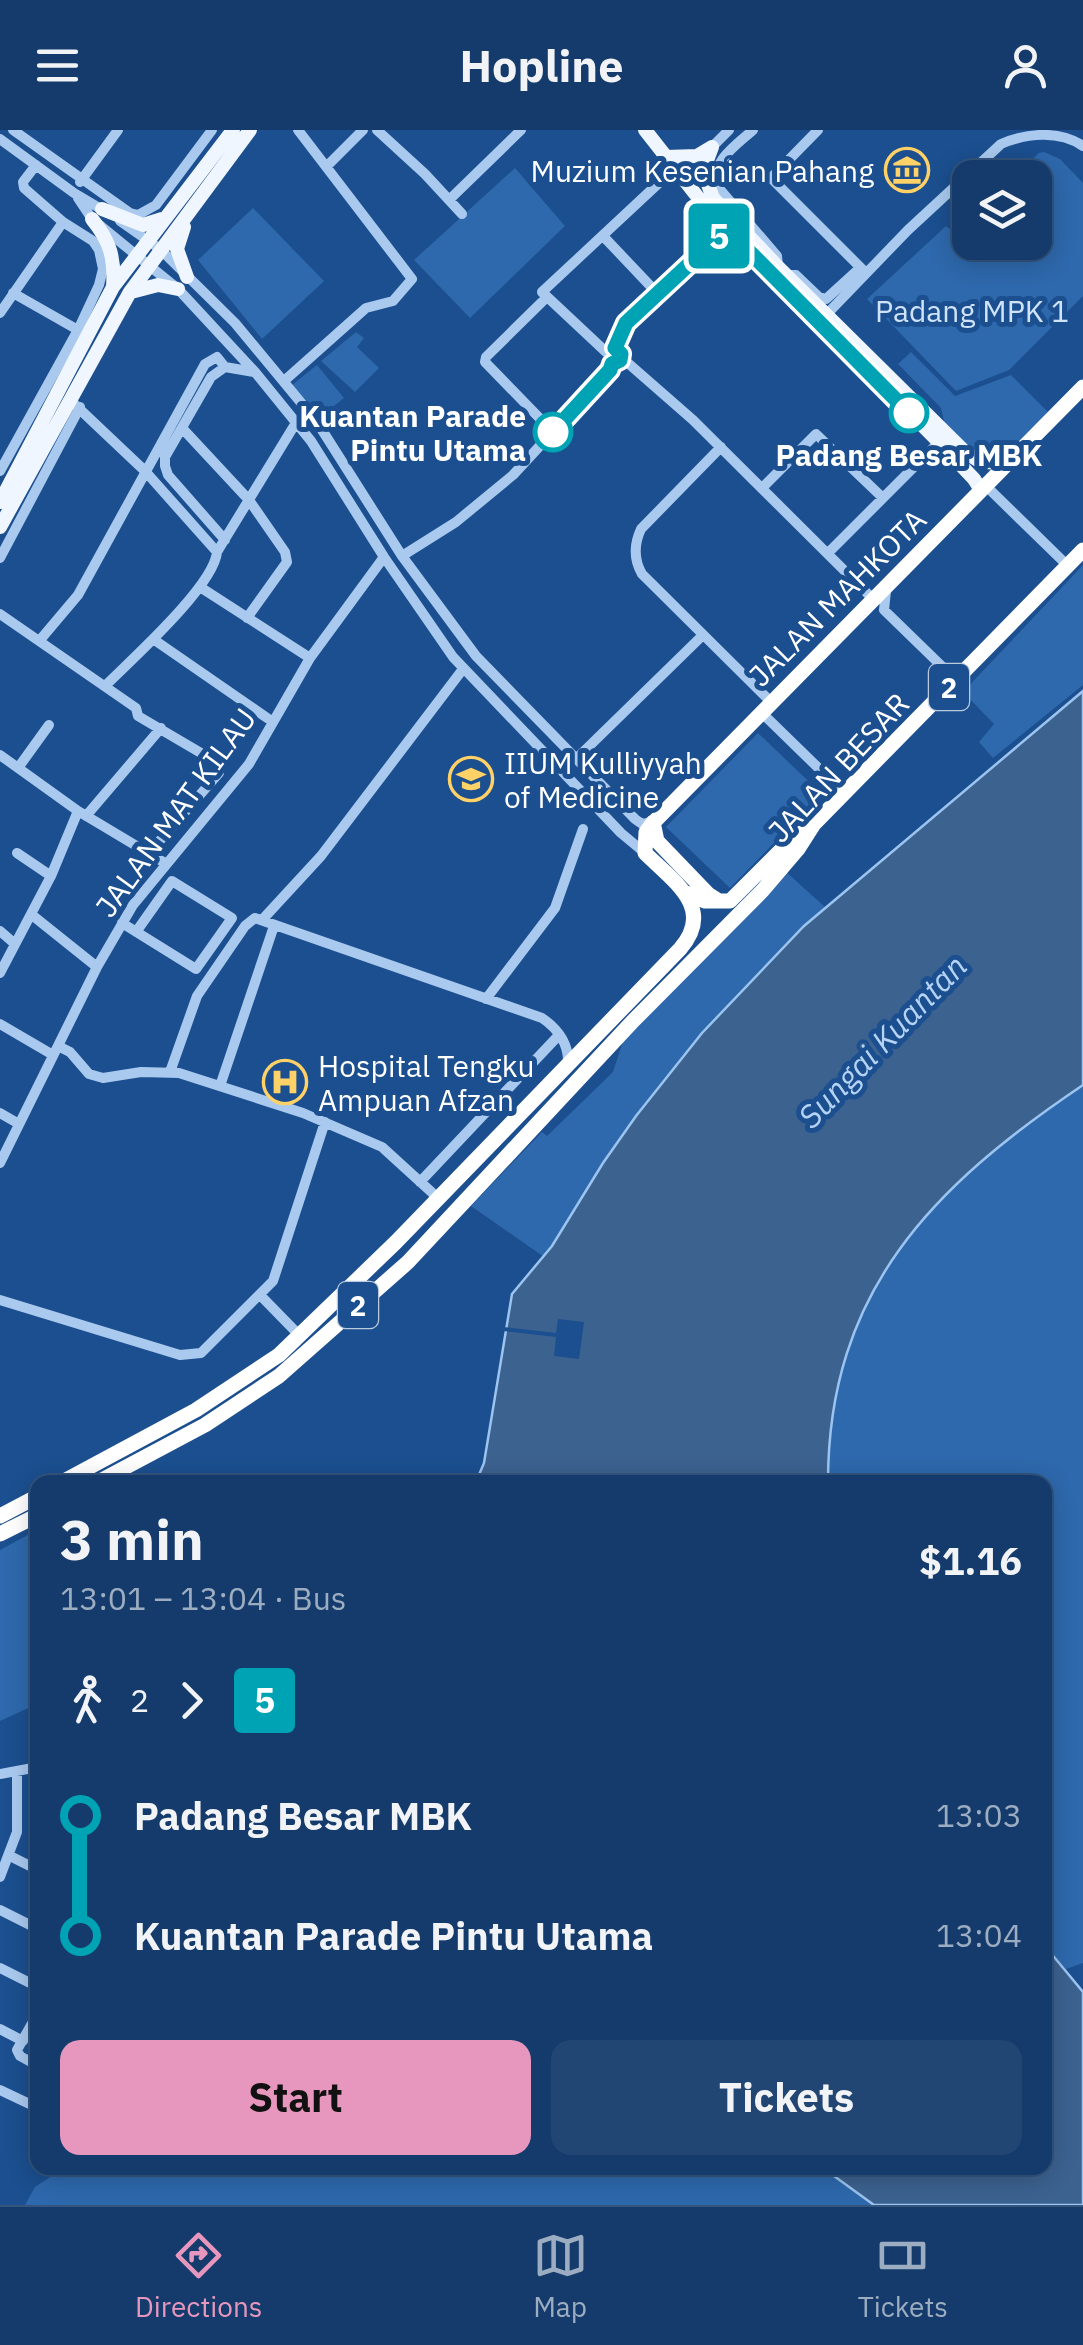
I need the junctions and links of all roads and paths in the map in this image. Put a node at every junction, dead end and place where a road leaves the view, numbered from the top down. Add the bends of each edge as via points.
1 (13, 130) edge
2 (118, 130) edge
3 (212, 130) edge
4 (234, 130) edge
5 (250, 130) edge
6 (298, 130) edge
7 (363, 130) edge
8 (377, 130) edge
9 (521, 130) edge
10 (645, 130) edge
11 (729, 130) edge
12 (752, 130) edge
13 (814, 134) edge
14 (0, 138) edge
15 (1083, 146) edge
16 (712, 147) junction
17 (666, 157) junction
18 (36, 165) junction
19 (328, 165) junction
20 (82, 179) junction
21 (661, 180) dead end
22 (74, 192) junction
23 (198, 200) junction
24 (449, 200) junction
25 (708, 202) junction
26 (97, 214) junction
27 (462, 214) dead end
28 (166, 217) junction
29 (63, 222) junction
30 (721, 234) junction
31 (603, 236) junction
32 (148, 239) junction
33 (160, 249) junction
34 (137, 254) junction
35 (150, 264) junction
36 (863, 270) junction
37 (782, 272) junction
38 (183, 283) junction
39 (113, 287) junction
40 (130, 292) junction
41 (13, 293) junction
42 (658, 294) junction
43 (547, 297) junction
44 (0, 312) edge
45 (826, 315) junction
46 (232, 320) junction
47 (78, 330) junction
48 (219, 331) junction
49 (613, 355) junction
50 (225, 367) junction
51 (255, 372) junction
52 (284, 381) junction
53 (1083, 387) edge
54 (63, 399) junction
55 (297, 421) junction
56 (182, 428) junction
57 (553, 432) junction
58 (938, 442) junction
59 (721, 447) junction
60 (1008, 463) junction
61 (5, 467) edge
62 (145, 471) junction
63 (762, 488) junction
64 (983, 488) junction
65 (883, 498) junction
66 (250, 500) junction
67 (0, 502) edge
68 (0, 528) edge
69 (225, 540) junction
70 (1083, 550) edge
71 (218, 552) junction
72 (828, 553) junction
73 (384, 556) junction
74 (402, 556) junction
75 (0, 558) edge
76 (1068, 565) junction
77 (888, 585) junction
78 (200, 587) junction
79 (874, 600) junction
80 (0, 614) edge
81 (247, 618) junction
82 (703, 634) junction
83 (152, 639) junction
84 (40, 640) junction
85 (310, 658) junction
86 (463, 668) junction
87 (956, 680) junction
88 (105, 686) junction
89 (766, 707) junction
90 (273, 722) junction
91 (49, 725) dead end
92 (161, 728) junction
93 (562, 746) junction
94 (0, 755) edge
95 (550, 756) junction
96 (576, 759) junction
97 (18, 768) junction
98 (844, 793) junction
99 (82, 813) junction
100 (635, 819) junction
101 (654, 821) junction
102 (814, 824) junction
103 (584, 829) dead end
104 (621, 833) junction
105 (17, 853) dead end
106 (645, 853) junction
107 (149, 854) junction
108 (165, 863) junction
109 (51, 876) junction
110 (684, 892) junction
111 (723, 902) junction
112 (32, 915) junction
113 (262, 920) junction
114 (122, 923) junction
115 (274, 926) junction
116 (0, 931) edge
117 (136, 932) junction
118 (15, 944) junction
119 (97, 967) junction
120 (0, 972) edge
121 (486, 999) junction
122 (0, 1024) edge
123 (559, 1035) junction
124 (607, 1049) junction
125 (582, 1050) junction
126 (56, 1051) junction
127 (568, 1064) junction
128 (170, 1072) junction
129 (578, 1079) junction
130 (220, 1086) junction
131 (0, 1113) edge
132 (325, 1122) junction
133 (19, 1124) junction
134 (0, 1163) edge
135 (422, 1184) junction
136 (438, 1198) junction
137 (441, 1224) junction
138 (410, 1227) junction
139 (396, 1242) junction
140 (261, 1296) junction
141 (0, 1300) edge
142 (300, 1336) junction
143 (75, 1475) edge
144 (111, 1475) edge
145 (30, 1500) edge
146 (0, 1516) edge
147 (30, 1519) edge
148 (0, 1534) edge
149 (30, 1769) edge
150 (17, 1772) junction
151 (0, 1774) edge
152 (10, 1856) junction
153 (30, 1866) edge
154 (0, 1877) edge
155 (0, 1910) edge
156 (30, 1925) edge
157 (0, 1968) edge
158 (30, 1983) edge
159 (30, 2027) edge
160 (0, 2029) edge
161 (20, 2045) junction
162 (30, 2062) edge
163 (0, 2090) edge
164 (30, 2104) edge

1 - 20 street
2 - 20 street
3 - 20 street via 146,214 130,213
4 - 28 main road
5 - 23 main road
6 - 19 street
7 - 19 street
8 - 24 street
9 - 24 street
10 - 17 main road
11 - 16 street
12 - 37 street via 714,176 778,256
13 - 36 street via 771,178
14 - 18 street
15 - 36 street via 1066,136 1014,138 990,152
16 - 17 main road via 697,156
16 - 25 main road via 704,171
17 - 25 main road
18 - 22 street
18 - 29 street via 24,188
19 - 52 street via 412,278 394,301 366,308
20 - 22 street
21 - 31 street
22 - 26 street
23 - 33 main road
23 - 38 main road via 177,243
24 - 27 street
25 - 30 main road
25 - 37 main road
26 - 28 main road via 143,224
26 - 32 street
26 - 34 street
26 - 39 main road via 111,246
28 - 32 main road
29 - 41 street
29 - 47 street via 93,241 102,262 102,280
30 - 42 street
30 - 58 main road
31 - 42 street
31 - 43 street via 542,292
32 - 33 street
32 - 34 main road
33 - 35 main road
33 - 38 street
34 - 35 street
34 - 39 main road
35 - 38 street
35 - 40 main road
36 - 37 street via 826,299
36 - 45 street
37 - 45 main road
38 - 40 main road
38 - 46 street
38 - 48 street
39 - 54 main road
40 - 54 main road
41 - 44 street
41 - 47 street
42 - 49 street via 626,323
43 - 49 street
43 - 57 street via 485,362
45 - 60 main road via 974,459
46 - 48 street via 208,308
46 - 52 street
47 - 54 street
48 - 51 street
49 - 57 street via 610,370
49 - 59 street
50 - 51 street
50 - 56 street
50 - 62 street via 216,357 205,364
51 - 55 street
52 - 74 street
53 - 60 highway, JALAN MAHKOTA
54 - 61 main road
54 - 62 street
54 - 68 main road
54 - 75 street
55 - 66 street
55 - 73 street
56 - 66 street
56 - 69 street via 165,457 168,476
57 - 74 street via 481,503
58 - 64 main road
58 - 65 street
59 - 63 street
59 - 82 street via 642,529 636,554 642,574
60 - 64 highway, JALAN MAHKOTA
61 - 67 main road
62 - 71 street
62 - 84 street via 78,595
63 - 65 street via 816,434
63 - 72 street
64 - 76 street
64 - 77 highway, JALAN MAHKOTA
65 - 72 street
66 - 69 street
66 - 81 street via 287,562
69 - 71 street
70 - 76 highway, JALAN BESAR / 2
71 - 78 street
72 - 79 street
73 - 85 street, JALAN MAT KILAU
73 - 86 street
74 - 93 street via 476,656
76 - 87 highway, JALAN BESAR / 2
77 - 79 highway, JALAN MAHKOTA
77 - 87 street via 884,610
78 - 81 street
78 - 83 street
79 - 89 highway, JALAN MAHKOTA
80 - 84 street
81 - 85 street
82 - 89 street
82 - 96 street
83 - 88 street
83 - 90 street
84 - 88 street
85 - 90 street, JALAN MAT KILAU
86 - 95 street
86 - 113 street via 320,858
87 - 98 highway, JALAN BESAR / 2
88 - 92 street
89 - 98 street
89 - 101 highway, JALAN MAHKOTA
90 - 108 street, JALAN MAT KILAU via 250,764
91 - 97 street
92 - 99 street
92 - 107 street, JALAN MAT KILAU via 221,768
93 - 95 street
93 - 96 street
94 - 97 street
95 - 104 street
96 - 100 street
97 - 99 street
98 - 102 highway, JALAN BESAR / 2
99 - 107 street
99 - 109 street
100 - 101 street
100 - 104 street via 633,830
101 - 106 highway, JALAN MAHKOTA
101 - 111 highway via 657,841
102 - 111 highway
102 - 124 highway, JALAN BESAR / 2 via 790,859
103 - 121 street via 552,914
104 - 106 street
105 - 109 street
106 - 110 highway
107 - 108 street
108 - 114 street, JALAN MAT KILAU
109 - 112 street
110 - 111 highway
110 - 125 highway, 2 via 694,915 692,933
112 - 118 street
112 - 119 street
113 - 115 street
113 - 128 street via 250,920 197,996
114 - 117 street
114 - 119 street, JALAN MAT KILAU
115 - 121 street
115 - 130 street
116 - 118 street
117 - 117 street via 172,882 232,918 196,968
118 - 120 street
119 - 126 street, JALAN MAT KILAU
121 - 123 street via 542,1018
122 - 126 street
123 - 125 street
123 - 127 street
123 - 135 street
124 - 125 highway
124 - 129 highway, 2
125 - 127 highway, 2
125 - 129 highway
126 - 128 street via 70,1052 89,1074 103,1078
126 - 133 street, JALAN MAT KILAU
127 - 136 highway, 2
128 - 130 street
129 - 137 highway, 2
130 - 132 street
131 - 133 street
132 - 135 street via 382,1146
132 - 140 street via 278,1270
133 - 134 street, JALAN MAT KILAU
135 - 136 street
135 - 138 street via 423,1203
136 - 138 highway, 2
137 - 139 highway via 437,1215 429,1216
137 - 144 highway, 2 via 408,1262 279,1376
138 - 139 highway, 2
139 - 142 highway, 2
140 - 141 street via 201,1353 187,1356
140 - 142 street
142 - 143 highway, 2 via 233,1388
145 - 146 highway
147 - 148 highway
149 - 150 street
150 - 151 street
150 - 152 street
152 - 153 street
152 - 154 street
155 - 156 street
157 - 158 street
159 - 161 street
160 - 161 street
161 - 162 street via 20,2056
163 - 164 street

